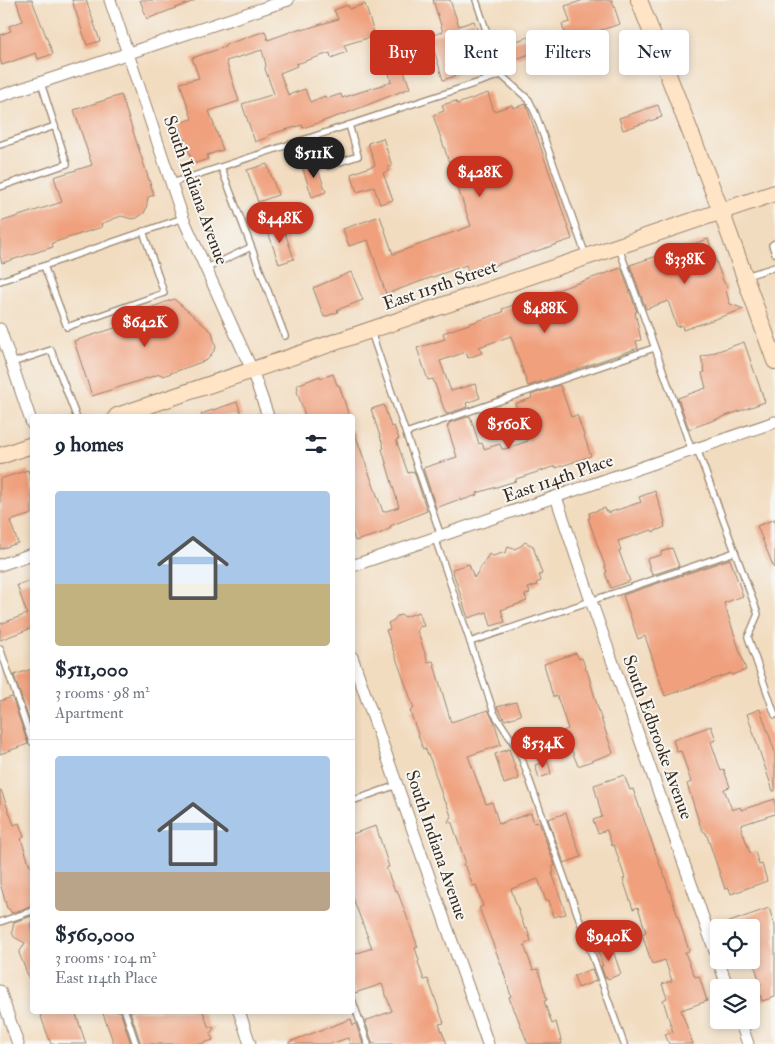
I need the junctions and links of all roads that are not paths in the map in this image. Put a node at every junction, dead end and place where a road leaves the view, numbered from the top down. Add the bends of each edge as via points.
1 (110, 0) edge
2 (288, 0) edge
3 (476, 0) edge
4 (639, 0) edge
5 (486, 30) edge
6 (129, 53) junction
7 (501, 75) joint
8 (41, 83) junction
9 (0, 96) edge
10 (349, 125) junction
11 (55, 126) junction
12 (0, 145) edge
13 (328, 166) dead end
14 (221, 167) junction
15 (172, 183) junction
16 (0, 187) edge
17 (775, 193) edge
18 (721, 211) junction
19 (183, 218) junction
20 (143, 232) junction
21 (775, 243) edge
22 (618, 246) junction
23 (251, 247) junction
24 (775, 253) edge
25 (586, 257) junction
26 (44, 266) junction
27 (775, 267) edge
28 (205, 269) junction
29 (745, 276) junction
30 (0, 281) edge
31 (0, 329) edge
32 (370, 330) junction
33 (285, 336) dead end
34 (654, 348) junction
35 (774, 357) edge
36 (12, 363) junction
37 (252, 370) junction
38 (145, 412) edge
39 (75, 414) edge
40 (131, 414) edge
41 (267, 414) edge
42 (30, 418) edge
43 (775, 422) edge
44 (406, 433) junction
45 (30, 446) edge
46 (694, 450) junction
47 (0, 456) edge
48 (556, 497) junction
49 (438, 537) junction
50 (735, 552) junction
51 (30, 555) edge
52 (0, 565) edge
53 (355, 565) edge
54 (591, 601) junction
55 (470, 642) junction
56 (0, 648) edge
57 (355, 666) edge
58 (775, 715) edge
59 (30, 736) edge
60 (397, 785) junction
61 (355, 800) edge
62 (30, 912) edge
63 (0, 922) edge
64 (725, 979) edge
65 (0, 991) edge
66 (355, 1007) edge
67 (126, 1014) edge
68 (240, 1014) edge
69 (743, 1029) edge
70 (18, 1044) edge
71 (136, 1044) edge
72 (250, 1044) edge
73 (368, 1044) edge
74 (488, 1044) edge
75 (624, 1044) edge
76 (748, 1044) edge

1 - 6 street, South Indiana Avenue
2 - 6 street
3 - 5 lane
4 - 18 street
6 - 8 street
6 - 15 street, South Indiana Avenue
7 - 10 lane
7 - 25 lane via 529,100
8 - 9 street
8 - 11 lane
10 - 13 lane via 358,156
10 - 14 lane
11 - 12 lane
11 - 16 lane via 67,164
14 - 15 lane
14 - 23 lane
15 - 19 street, South Indiana Avenue
17 - 18 street, East 115th Street
18 - 22 street, East 115th Street
18 - 29 street
19 - 20 lane
19 - 28 street, South Indiana Avenue
20 - 26 lane
20 - 26 lane via 164,293 67,327
21 - 24 lane via 772,245
22 - 25 street, East 115th Street
22 - 34 lane
23 - 28 lane
23 - 33 lane
25 - 32 street, East 115th Street
26 - 30 lane
27 - 29 lane
28 - 37 street, South Indiana Avenue
29 - 35 street
31 - 36 street
32 - 37 street, East 115th Street
32 - 44 lane
34 - 44 lane
34 - 46 lane
36 - 39 lane via 51,350
36 - 42 street
37 - 38 street, East 115th Street
37 - 41 street, South Indiana Avenue
38 - 40 street, East 115th Street
43 - 46 street, East 114th Place
44 - 49 lane
45 - 47 street
46 - 48 street, East 114th Place
46 - 50 lane
48 - 49 street, East 114th Place
48 - 54 street, South Edbrooke Avenue
49 - 53 street, East 114th Place
49 - 55 lane
50 - 54 lane
50 - 58 lane via 758,614 748,637
51 - 52 street
54 - 55 lane
54 - 64 street, South Edbrooke Avenue
55 - 75 lane via 494,713 519,751
56 - 59 lane
57 - 60 street, South Indiana Avenue
60 - 61 lane
60 - 74 street, South Indiana Avenue
62 - 63 lane
65 - 70 street
66 - 73 lane
67 - 71 lane
68 - 72 street
69 - 76 street

